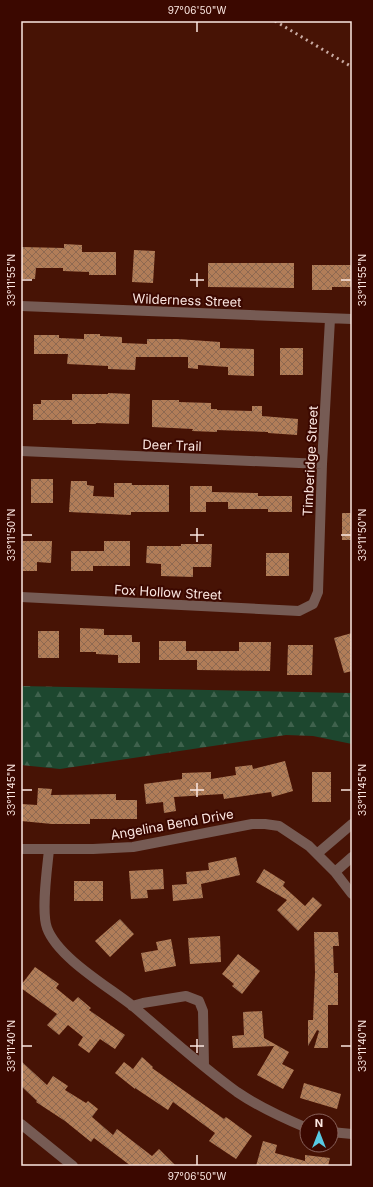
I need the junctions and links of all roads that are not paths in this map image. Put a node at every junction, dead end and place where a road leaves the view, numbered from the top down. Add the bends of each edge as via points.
1 (21, 306) edge
2 (330, 319) junction
3 (352, 319) edge
4 (21, 451) edge
5 (322, 464) junction
6 (21, 597) edge
7 (313, 604) joint
8 (352, 824) edge
9 (21, 849) edge
10 (49, 850) junction
11 (318, 854) junction
12 (352, 857) edge
13 (335, 872) junction
14 (352, 894) edge
15 (132, 1006) junction
16 (204, 1066) junction
17 (21, 1124) edge
18 (299, 1125) edge
19 (339, 1133) edge
20 (352, 1134) edge
21 (73, 1166) edge

1 - 2 street, Wilderness Street
2 - 3 street, Wilderness Street
2 - 5 street, Timberidge Street
4 - 5 street, Deer Trail
5 - 7 street, Timberidge Street via 318,592
6 - 7 street, Fox Hollow Street via 299,611
8 - 11 street
9 - 10 street, Angelina Bend Drive
10 - 11 street, Angelina Bend Drive via 93,850 133,846 252,824 265,824 279,826
10 - 15 street via 44,914 47,928 65,954
11 - 13 street, Angelina Bend Drive
12 - 13 street
13 - 14 street, Angelina Bend Drive
15 - 16 street
15 - 16 street via 186,996 198,1002 203,1011
16 - 18 street via 237,1092 270,1112
17 - 21 street
19 - 20 street

